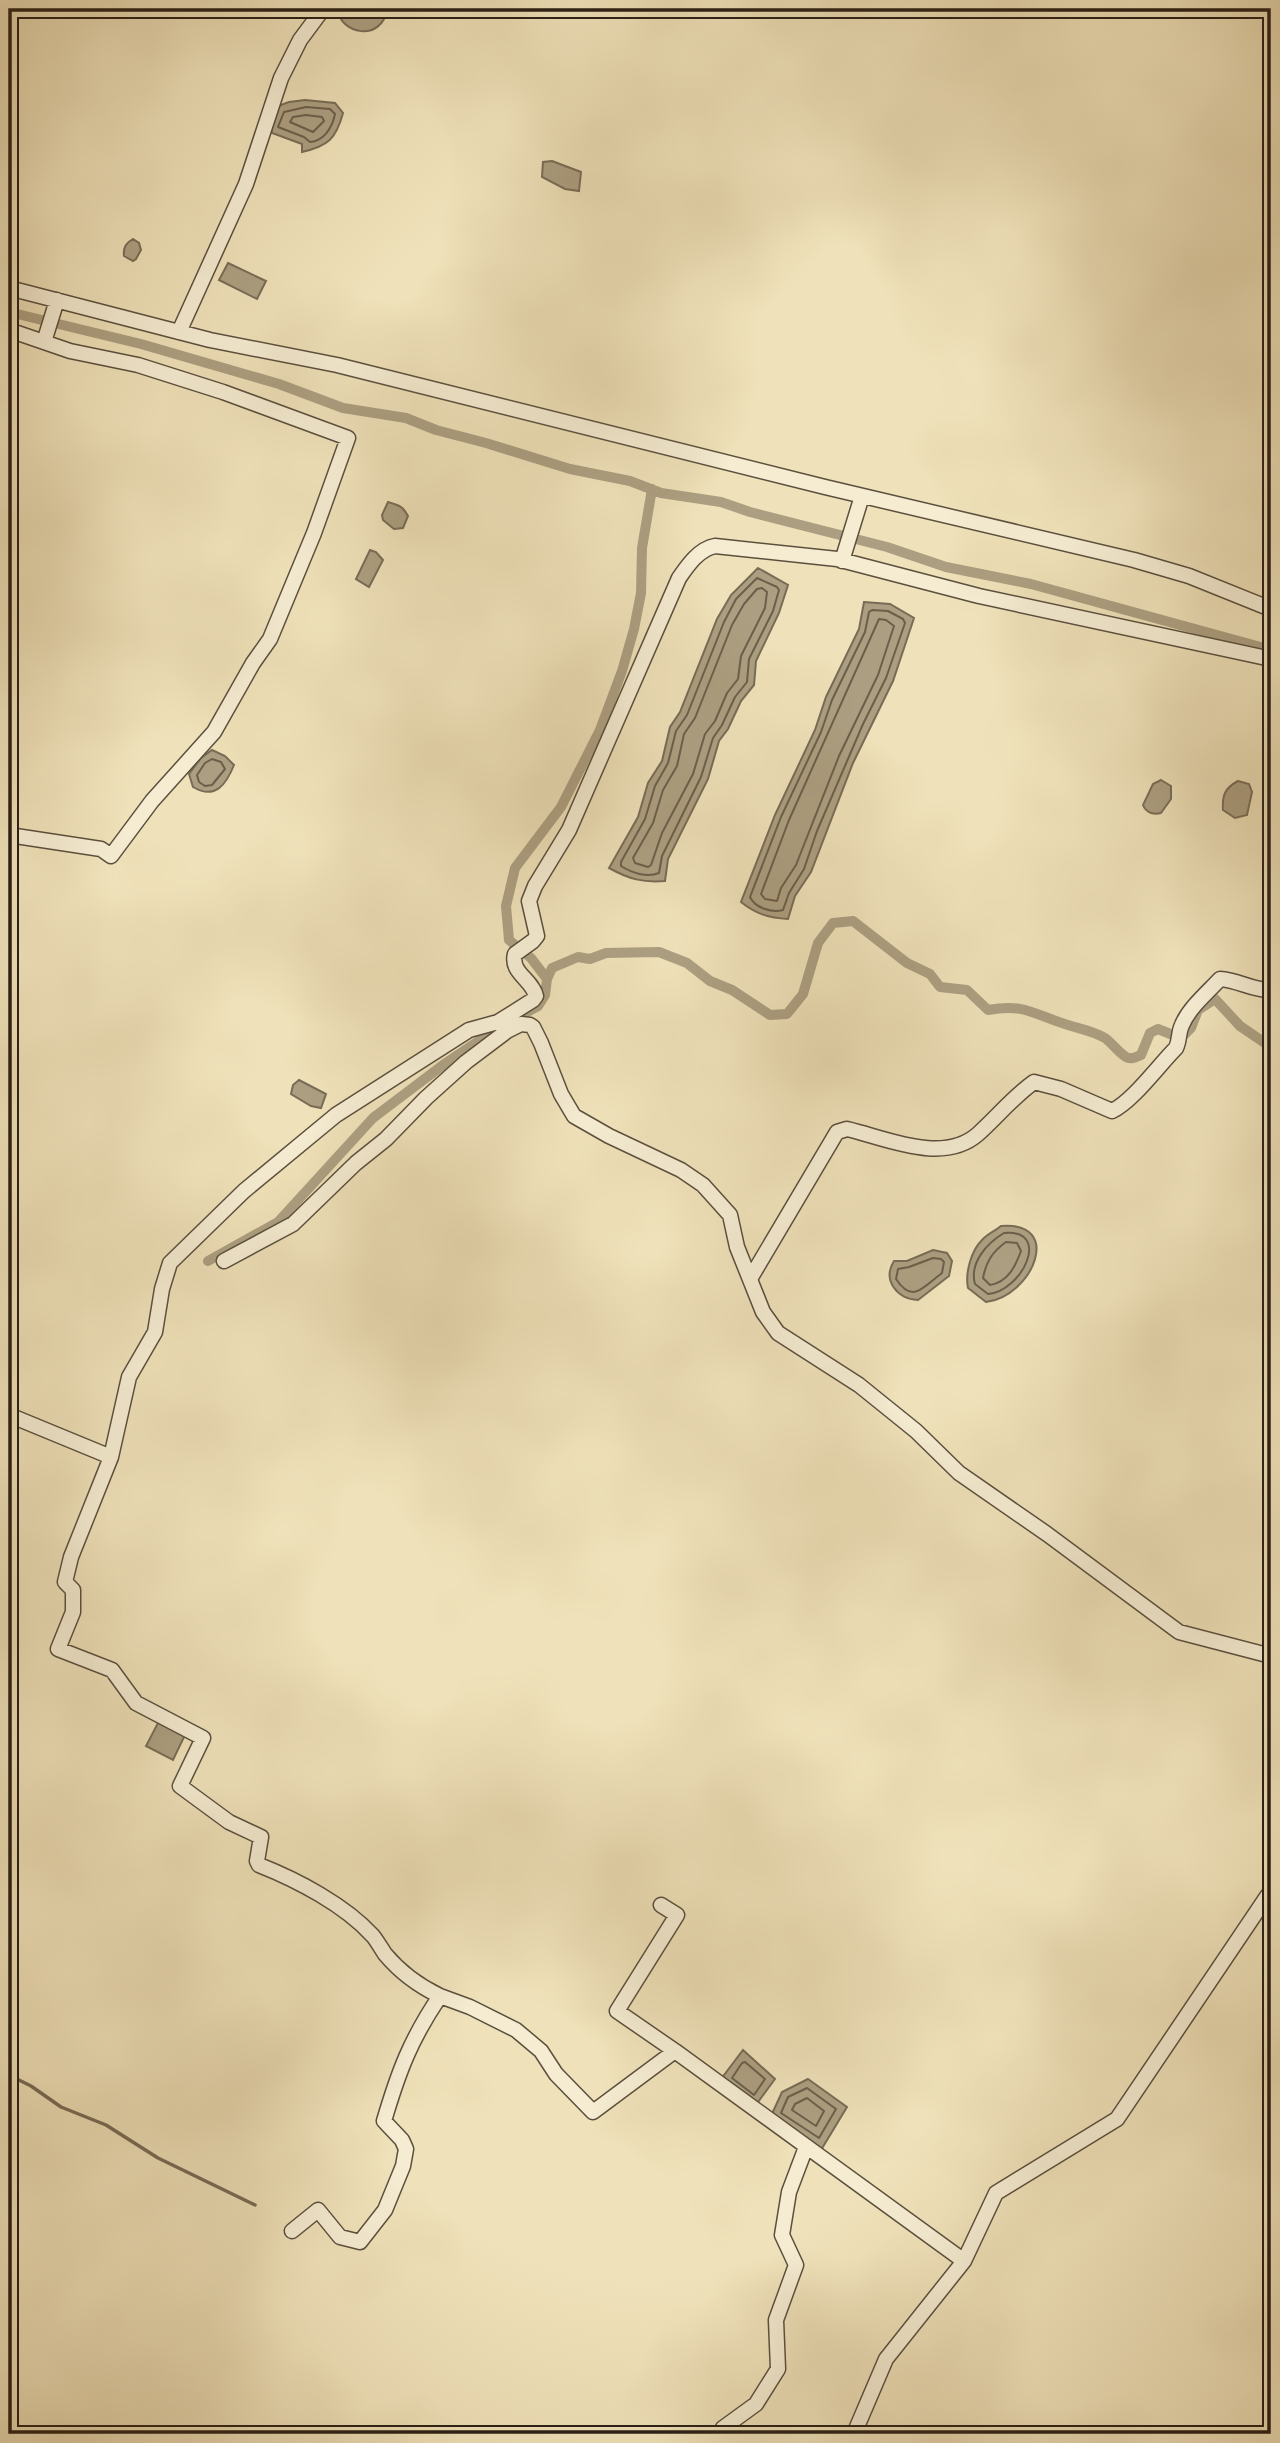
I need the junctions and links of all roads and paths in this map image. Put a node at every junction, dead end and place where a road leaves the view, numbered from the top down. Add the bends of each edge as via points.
1 (323, 9) edge
2 (9, 288) edge
3 (57, 300) junction
4 (9, 330) edge
5 (179, 332) junction
6 (44, 342) junction
7 (862, 495) junction
8 (843, 558) junction
9 (1271, 609) edge
10 (1271, 659) edge
11 (9, 835) edge
12 (1271, 990) edge
13 (224, 1261) dead end
14 (750, 1279) junction
15 (9, 1415) edge
16 (111, 1458) junction
17 (1271, 1656) edge
18 (1271, 1897) edge
19 (661, 1905) dead end
20 (440, 1996) junction
21 (675, 2051) junction
22 (806, 2147) junction
23 (292, 2231) dead end
24 (964, 2261) junction
25 (721, 2434) edge
26 (854, 2434) edge

1 - 5 street via 300,40 281,78 246,184
2 - 3 street
3 - 5 street
3 - 6 street
4 - 6 street
5 - 7 street via 337,365
6 - 11 street via 163,373 348,438 270,639 215,732 152,801 111,856 101,849
7 - 8 street
7 - 9 street via 1135,560
8 - 10 street via 1081,619
8 - 16 street via 715,546 690,563 665,607 569,830 529,901 537,936 514,954 513,961 536,996 505,1018 469,1030 336,1115 244,1191 170,1263 155,1332 129,1377
12 - 14 street via 1220,979 1182,1025 1176,1048 1135,1094 1112,1111 1034,1082 977,1135 954,1147 921,1147 847,1129 837,1132
13 - 14 street via 293,1224 466,1062 507,1031 526,1024 536,1031 574,1116 681,1170 703,1185 730,1215
14 - 17 street via 778,1333 859,1385 959,1473 1179,1632
15 - 16 street
16 - 20 street via 71,1557 65,1582 73,1590 73,1612 58,1649 112,1670 136,1703 203,1738 180,1786 229,1822 261,1837 259,1865 309,1888 346,1914 372,1935 413,1981
18 - 24 street via 1268,1895 1117,2119 996,2193
19 - 21 street via 677,1915 617,2011
20 - 21 street via 516,2030 541,2051 555,2074 593,2112
20 - 23 street via 404,2059 384,2121 406,2149 385,2210 359,2242 340,2237 318,2210
21 - 22 street
22 - 24 street
22 - 25 street via 789,2192 782,2235 796,2265 776,2320 778,2369 756,2404
24 - 26 street via 886,2359

